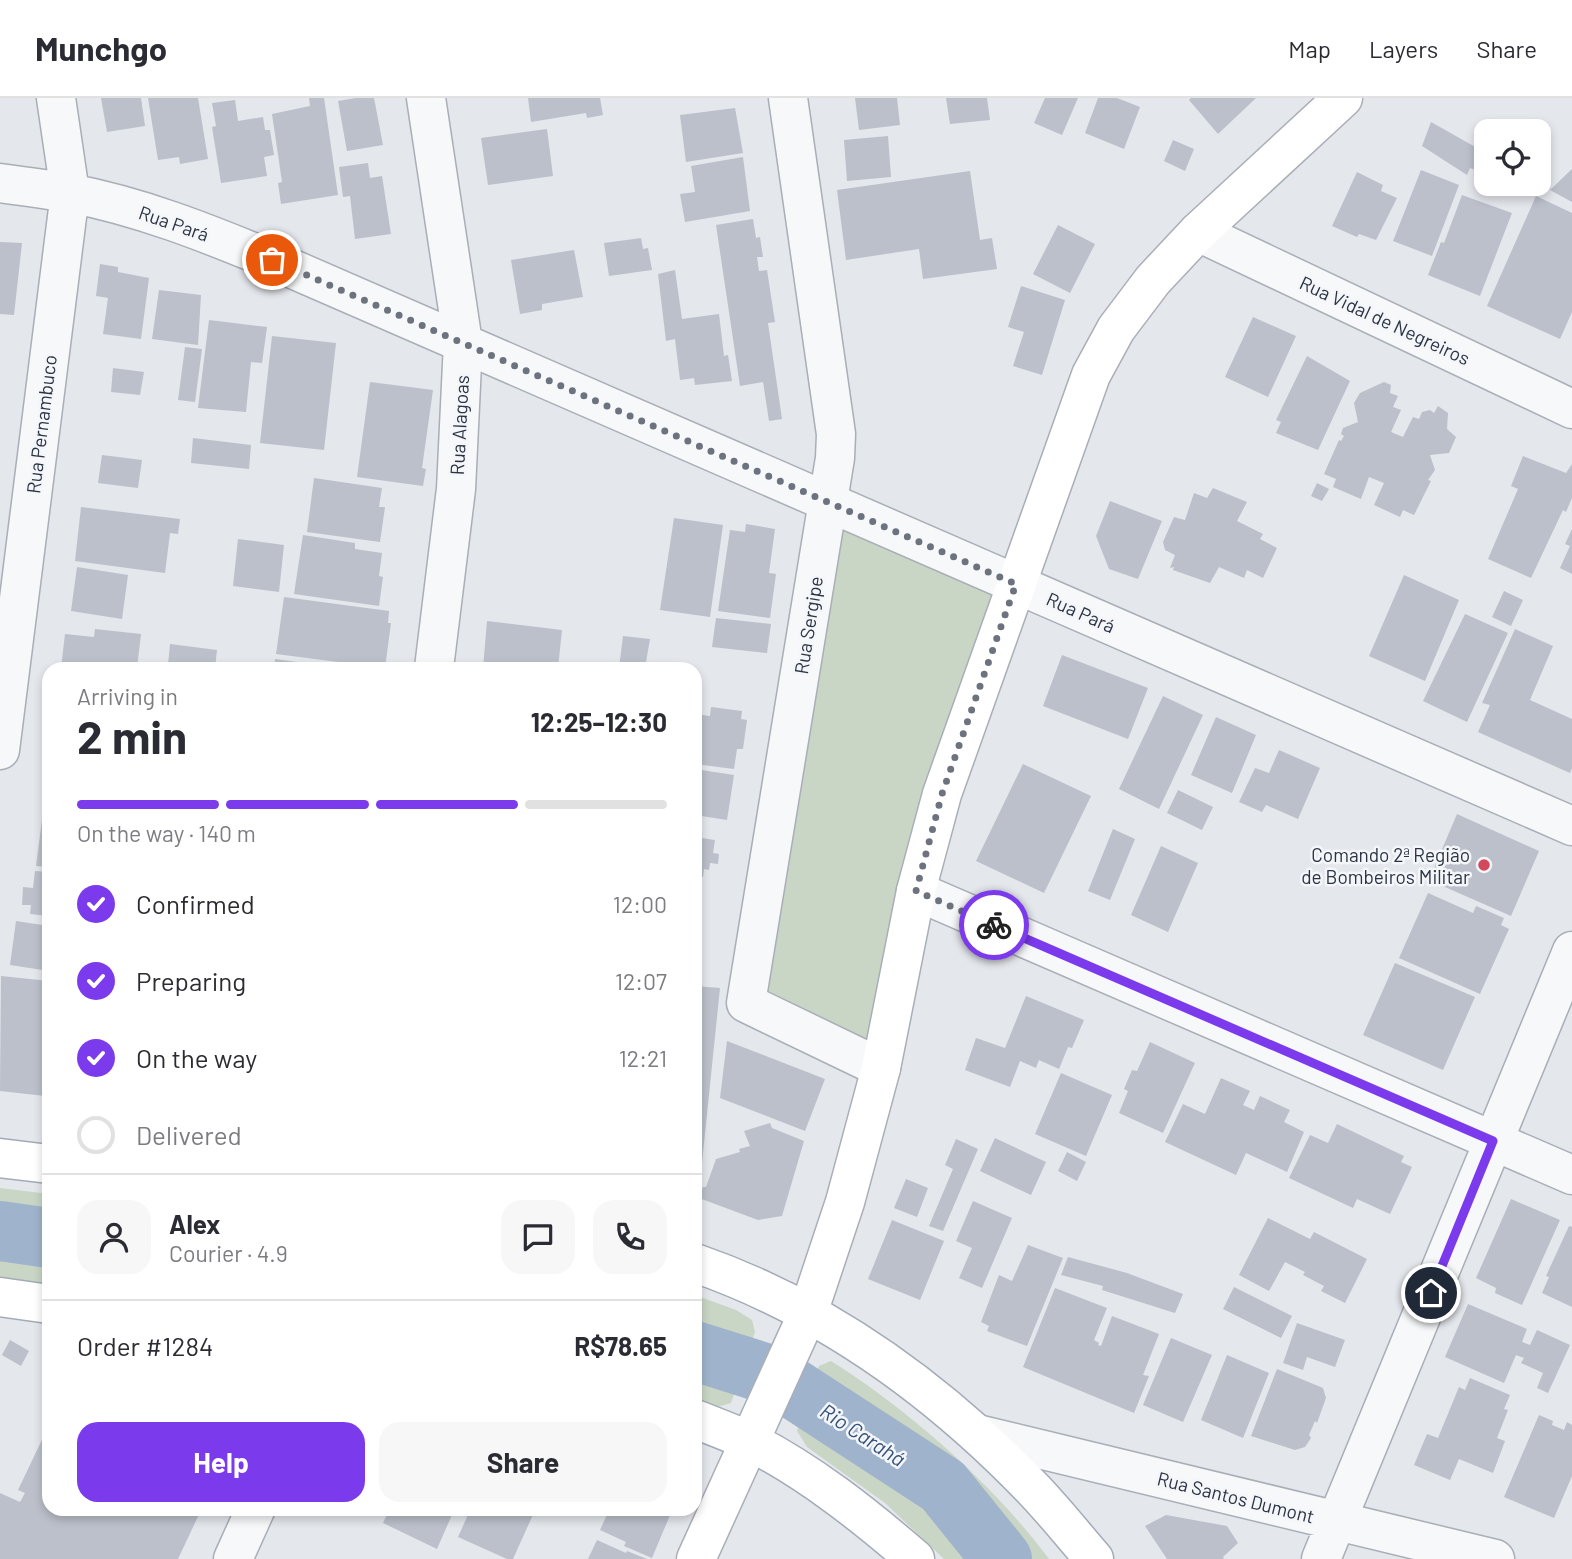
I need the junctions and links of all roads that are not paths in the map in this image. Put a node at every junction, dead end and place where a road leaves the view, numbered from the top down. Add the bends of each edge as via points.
1 (56, 98) edge
2 (426, 98) edge
3 (788, 98) edge
4 (1343, 98) edge
5 (0, 183) edge
6 (70, 193) junction
7 (1198, 232) junction
8 (463, 343) junction
9 (1572, 409) edge
10 (828, 502) junction
11 (1016, 584) junction
12 (435, 662) edge
13 (0, 750) edge
14 (1572, 826) edge
15 (916, 891) junction
16 (1572, 951) edge
17 (881, 1068) junction
18 (1493, 1141) junction
19 (0, 1158) edge
20 (42, 1163) edge
21 (1572, 1175) edge
22 (702, 1265) edge
23 (0, 1297) edge
24 (42, 1303) edge
25 (801, 1327) junction
26 (702, 1420) edge
27 (756, 1425) junction
28 (977, 1434) junction
29 (252, 1516) edge
30 (1337, 1521) junction
31 (233, 1559) edge
32 (696, 1559) edge
33 (915, 1559) edge
34 (1094, 1559) edge
35 (1321, 1559) edge
36 (1495, 1559) edge

1 - 6 street, Rua Pernambuco
2 - 8 street, Rua Alagoas
3 - 10 street, Rua Sergipe via 836,434
4 - 7 main road
5 - 6 street, Rua Pará
6 - 8 street, Rua Pará via 204,232
6 - 13 street, Rua Pernambuco
7 - 9 street, Rua Vidal de Negreiros
7 - 11 main road via 1153,280 1116,330 1091,375
8 - 10 street, Rua Pará
8 - 12 street, Rua Alagoas via 456,489
10 - 11 street, Rua Pará
10 - 17 street, Rua Sergipe via 746,1003
11 - 14 street, Rua Pará
11 - 15 main road via 942,794
15 - 17 main road
15 - 18 street
16 - 18 street
17 - 25 main road via 845,1202
18 - 21 street
18 - 30 street
19 - 20 main road
22 - 25 main road via 737,1278
23 - 24 main road
25 - 27 main road
25 - 28 main road via 866,1347
26 - 27 main road
27 - 32 main road
27 - 33 main road via 799,1470 867,1517
28 - 30 street, Rua Santos Dumont
28 - 34 main road
29 - 31 street
30 - 35 street
30 - 36 street, Rua Santos Dumont

